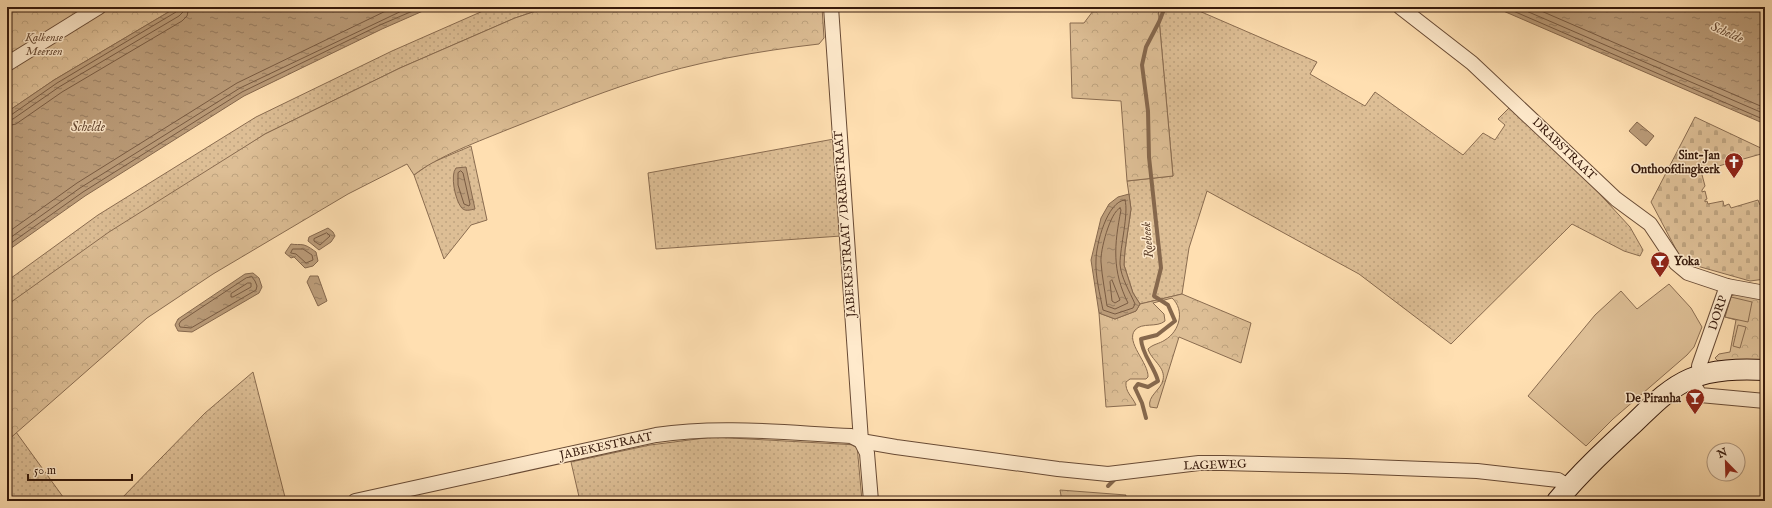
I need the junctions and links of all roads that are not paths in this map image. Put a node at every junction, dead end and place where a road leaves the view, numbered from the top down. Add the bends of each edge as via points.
1 (99, 7) edge
2 (831, 7) edge
3 (1400, 7) edge
4 (7, 64) edge
5 (1727, 286) junction
6 (1765, 293) edge
7 (1765, 370) edge
8 (1696, 377) junction
9 (1765, 401) edge
10 (861, 440) junction
11 (1563, 494) edge
12 (355, 501) edge
13 (872, 501) edge

1 - 4 street
2 - 10 street, JABEKESTRAAT / DRABSTRAAT
3 - 5 street, DRABSTRAAT via 1472,62 1616,199 1650,224 1676,263 1688,272
5 - 6 street, DORP
5 - 8 street, DORP
7 - 8 main road via 1720,371
8 - 9 street via 1700,395
8 - 11 main road via 1662,397
10 - 11 street, LAGEWEG via 1108,474 1207,463 1386,467 1506,474 1558,480
10 - 12 street, JABEKESTRAAT via 851,436 776,432 681,431
10 - 13 street, JABEKESTRAAT / DRABSTRAAT via 867,453

